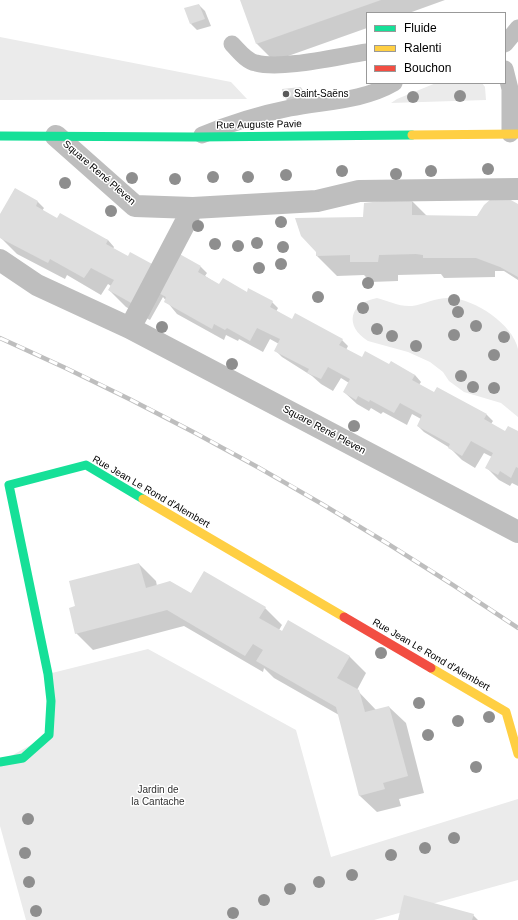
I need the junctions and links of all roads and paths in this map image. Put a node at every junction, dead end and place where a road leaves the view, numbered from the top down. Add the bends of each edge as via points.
1 (518, 28) edge
2 (506, 43) edge
3 (232, 44) dead end
4 (366, 52) edge
5 (506, 73) edge
6 (392, 84) edge
7 (514, 134) edge
8 (0, 136) edge
9 (56, 136) junction
10 (197, 137) junction
11 (518, 189) edge
12 (193, 208) junction
13 (0, 260) edge
14 (130, 328) junction
15 (4, 482) edge
16 (518, 532) edge
17 (518, 754) edge
18 (0, 762) edge

1 - 2 lane
3 - 4 lane via 242,55 255,63 276,66
5 - 7 lane
6 - 10 lane via 365,96 255,116
7 - 10 street, Rue Auguste Pavie
8 - 9 street, Rue Auguste Pavie
9 - 10 street, Rue Auguste Pavie
9 - 12 street, Square René Pleven via 135,206
11 - 12 street, Square René Pleven via 359,191 317,201
12 - 14 street
13 - 14 street, Square René Pleven via 37,285
14 - 16 street, Square René Pleven
15 - 17 street, Rue Jean Le Rond d'Alembert via 86,465 506,712
15 - 18 street, Rue Jean Le Rond d'Alembert via 52,701 49,735 23,758

